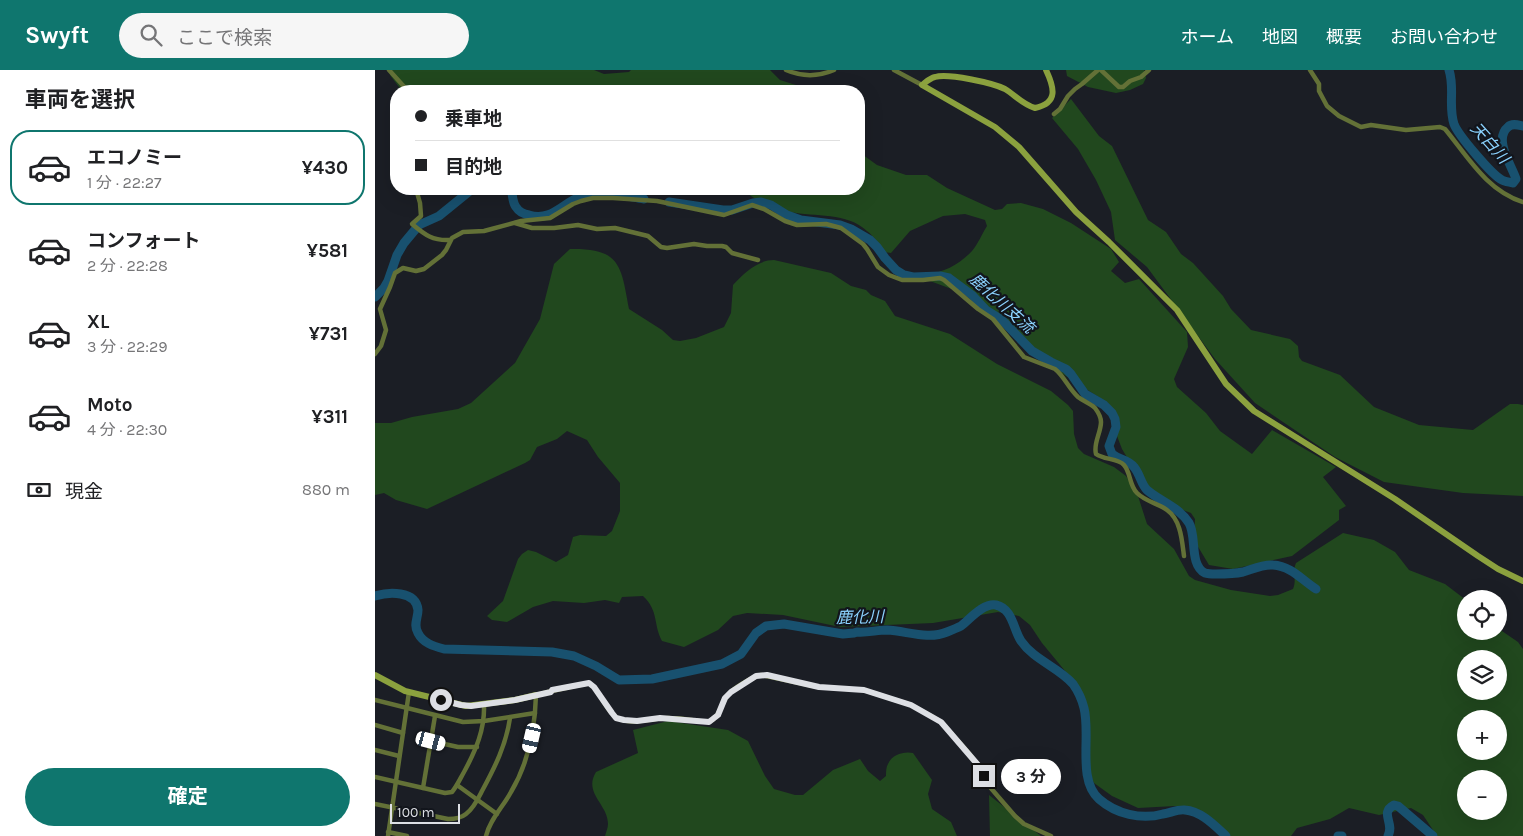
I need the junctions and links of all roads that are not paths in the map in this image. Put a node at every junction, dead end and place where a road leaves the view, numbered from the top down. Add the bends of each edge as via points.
1 (389, 70) edge
2 (786, 70) edge
3 (834, 70) edge
4 (894, 70) edge
5 (1046, 70) edge
6 (1099, 70) edge
7 (1149, 70) edge
8 (1310, 70) edge
9 (403, 85) edge
10 (922, 85) junction
11 (1054, 114) dead end
12 (418, 195) edge
13 (1523, 202) edge
14 (514, 223) junction
15 (450, 240) junction
16 (758, 260) dead end
17 (375, 354) edge
18 (1184, 556) dead end
19 (1523, 581) edge
20 (375, 675) edge
21 (409, 692) junction
22 (536, 695) junction
23 (375, 700) edge
24 (484, 704) junction
25 (407, 709) junction
26 (535, 713) junction
27 (435, 716) junction
28 (510, 718) junction
29 (484, 721) junction
30 (375, 725) edge
31 (403, 733) junction
32 (431, 741) junction
33 (477, 748) junction
34 (375, 750) edge
35 (399, 756) junction
36 (375, 778) edge
37 (395, 783) junction
38 (457, 785) junction
39 (423, 788) junction
40 (477, 799) junction
41 (375, 804) edge
42 (392, 808) junction
43 (497, 814) junction
44 (388, 834) edge
45 (407, 836) edge
46 (486, 836) edge
47 (1051, 836) edge

1 - 9 street
2 - 3 street via 812,76
4 - 10 street
5 - 10 street via 1053,85 1052,95 1045,105 1035,108 1005,89 985,82 938,76
6 - 7 street via 1119,87
6 - 11 street via 1075,89
8 - 13 street via 1327,106 1339,116 1361,127 1371,125 1406,130 1440,127 1494,187
10 - 19 street via 995,127 1019,147 1076,212 1177,310 1226,384 1254,411 1395,499 1478,556
12 - 15 street via 421,216 413,224 439,241
14 - 15 street via 484,231 463,232
14 - 16 street via 532,228 578,225 615,228 648,236 661,247 722,246 732,253
14 - 18 street via 550,218 581,201 613,198 657,201 724,215 752,205 797,225 826,224 841,228 863,244 878,267 889,275 902,280 944,280 977,310 993,319 1024,357 1059,372 1078,396 1093,406 1101,420 1096,454 1125,466 1135,492 1173,515
15 - 17 street via 442,255 423,269 403,268 395,273 380,309 386,330
20 - 21 street
21 - 24 street via 466,706
21 - 25 street
22 - 24 street
22 - 26 street
22 - 47 street via 589,683 616,718 709,722 718,715 731,692 756,676 767,675 819,687 864,690 911,705 941,722 1015,816 1024,824
23 - 25 street
24 - 29 street
25 - 27 street
25 - 31 street
26 - 28 street
26 - 43 street via 523,767
27 - 29 street via 463,722
27 - 32 street
28 - 29 street
28 - 40 street via 499,759
29 - 33 street
30 - 31 street
31 - 35 street
32 - 33 street
32 - 39 street
33 - 38 street
34 - 35 street
35 - 37 street
36 - 37 street
37 - 39 street
37 - 42 street
38 - 39 street via 448,793
38 - 40 street
40 - 42 street via 467,813 452,819
40 - 43 street
41 - 42 street
42 - 44 street
43 - 46 street
44 - 45 street

